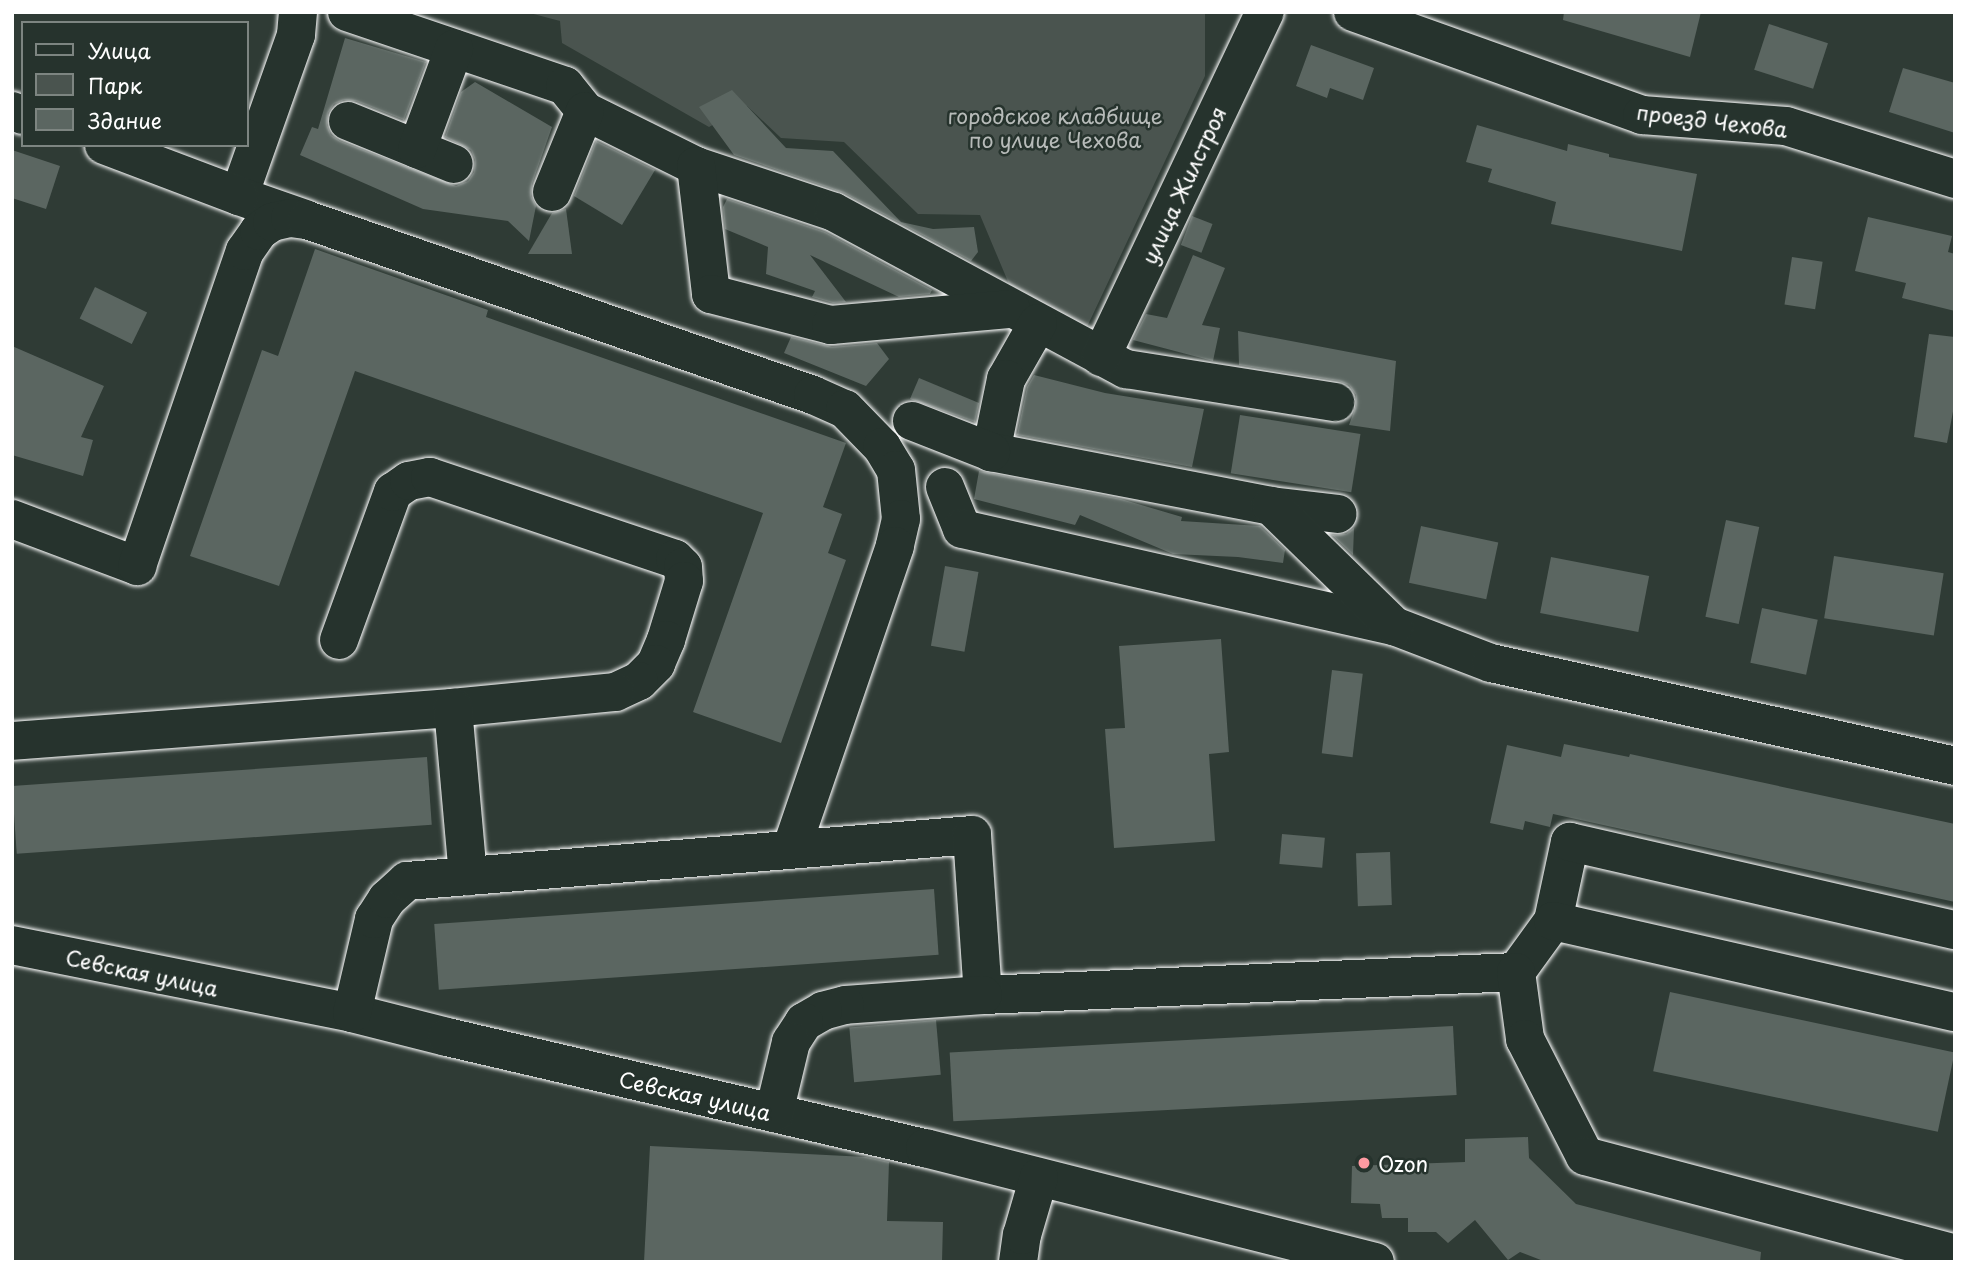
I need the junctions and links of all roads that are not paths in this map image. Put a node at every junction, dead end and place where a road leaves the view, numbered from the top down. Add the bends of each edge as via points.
1 (298, 12) edge
2 (347, 12) edge
3 (1265, 12) edge
4 (1353, 12) edge
5 (454, 49) junction
6 (585, 111) junction
7 (348, 121) dead end
8 (109, 147) edge
9 (417, 149) junction
10 (454, 164) dead end
11 (696, 166) junction
12 (1955, 179) edge
13 (552, 192) dead end
14 (239, 196) junction
15 (307, 220) junction
16 (1025, 316) junction
17 (1101, 357) junction
18 (1335, 402) dead end
19 (912, 421) dead end
20 (992, 452) junction
21 (945, 487) dead end
22 (1271, 506) junction
23 (1338, 514) dead end
24 (12, 519) edge
25 (1394, 626) junction
26 (339, 639) dead end
27 (453, 708) junction
28 (12, 740) edge
29 (1955, 766) edge
30 (791, 849) junction
31 (468, 876) junction
32 (1553, 921) junction
33 (1955, 930) edge
34 (12, 945) edge
35 (1516, 972) junction
36 (983, 995) junction
37 (1955, 1012) edge
38 (352, 1013) junction
39 (775, 1113) junction
40 (1039, 1177) junction
41 (1955, 1254) edge
42 (1018, 1262) edge
43 (1375, 1262) edge

1 - 14 street via 296,35
2 - 5 street
3 - 17 street, улица Жилстроя
4 - 12 street, проезд Чехова via 1642,115 1786,126
5 - 6 street via 565,86
5 - 9 street
6 - 11 street
6 - 13 street
7 - 9 street
8 - 14 street
9 - 10 street
11 - 16 street via 834,212
11 - 16 street via 711,294 831,325
14 - 15 street
15 - 24 street via 272,222 245,251 137,566
15 - 30 street via 813,394 845,409 882,447 896,470 901,491 895,546
16 - 17 street
16 - 20 street via 1006,379
17 - 18 street via 1126,369
19 - 20 street
20 - 22 street
21 - 25 street via 962,530
22 - 23 street
22 - 25 street
25 - 29 street via 1490,663
26 - 27 street via 393,492 409,481 430,477 675,559 683,567 684,581 666,639 656,664 639,681 615,692
27 - 28 street
27 - 31 street
30 - 31 street
30 - 36 street via 972,835
31 - 38 street via 407,881 387,899 374,919
32 - 33 street via 1570,842
32 - 35 street
32 - 37 street
34 - 38 street, Севская улица
35 - 36 street
35 - 41 street via 1525,1039 1585,1156
36 - 39 street via 845,1005 804,1022 791,1042
38 - 39 street, Севская улица
39 - 40 street, Севская улица
40 - 42 street
40 - 43 street, Севская улица

